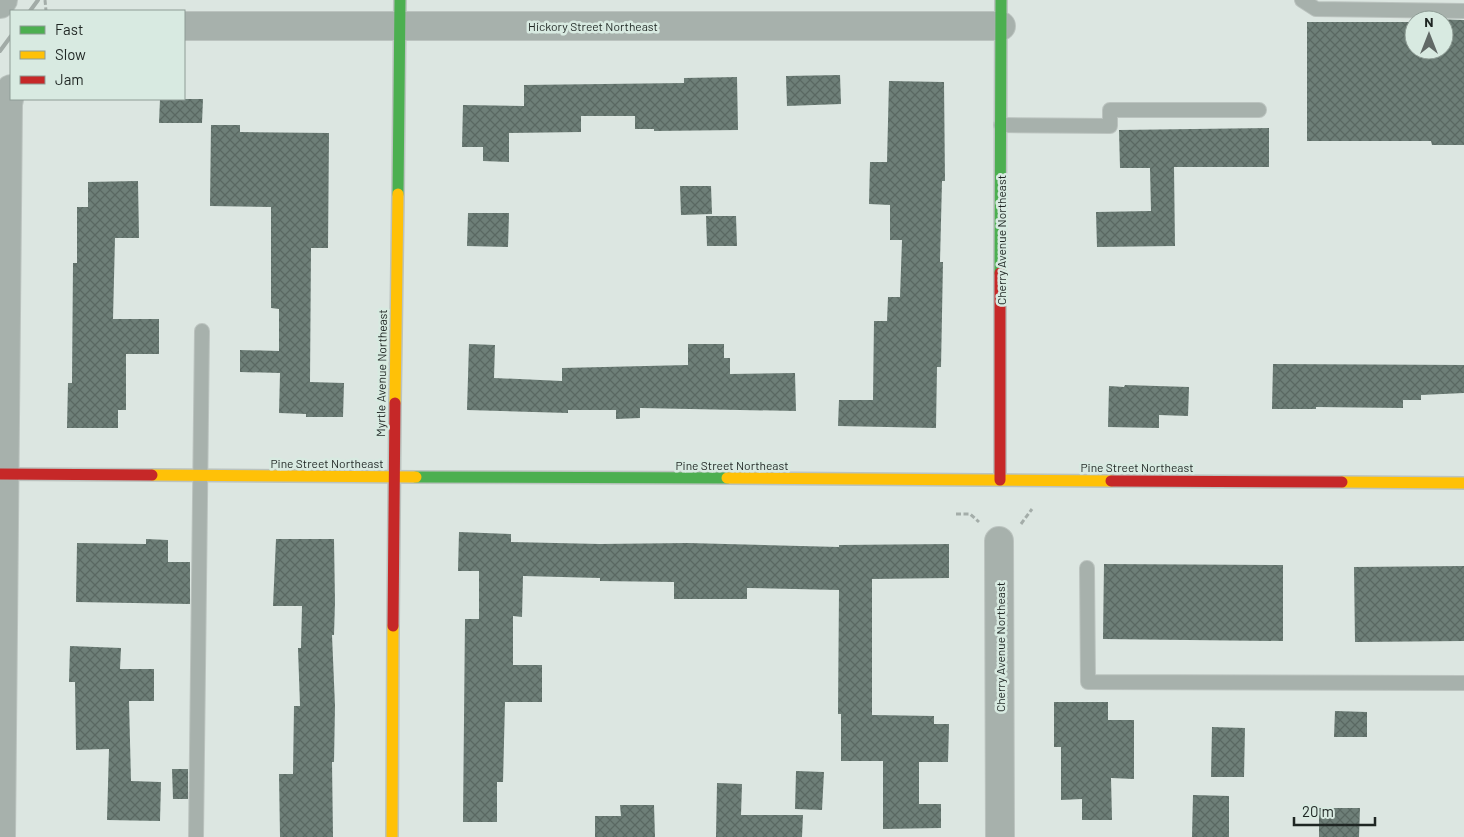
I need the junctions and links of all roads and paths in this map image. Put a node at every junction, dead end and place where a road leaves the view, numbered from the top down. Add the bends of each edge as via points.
1 (3, 0) edge
2 (400, 0) edge
3 (1302, 0) edge
4 (0, 4) edge
5 (1464, 11) edge
6 (1001, 13) edge
7 (185, 26) edge
8 (400, 27) junction
9 (10, 94) edge
10 (1259, 110) dead end
11 (1001, 125) junction
12 (202, 331) dead end
13 (1, 474) edge
14 (200, 476) junction
15 (394, 477) junction
16 (1000, 480) junction
17 (1052, 481) junction
18 (1464, 483) edge
19 (1000, 541) joint
20 (1087, 568) dead end
21 (1464, 683) edge
22 (1, 837) edge
23 (196, 837) edge
24 (392, 837) edge
25 (1000, 837) edge

1 - 4 street
2 - 8 main road, Myrtle Avenue Northeast
3 - 5 lane via 1316,9
6 - 8 street, Hickory Street Northeast
6 - 11 main road, Cherry Avenue Northeast
7 - 8 street, Hickory Street Northeast
8 - 15 main road, Myrtle Avenue Northeast
9 - 13 street
10 - 11 lane via 1110,110 1110,126
11 - 16 main road, Cherry Avenue Northeast
12 - 14 lane
13 - 14 main road, Pine Street Northeast
13 - 22 street
14 - 15 main road, Pine Street Northeast
14 - 23 lane
15 - 16 main road, Pine Street Northeast
15 - 24 main road, Myrtle Avenue Northeast
16 - 17 main road, Pine Street Northeast
17 - 18 main road, Pine Street Northeast
17 - 19 path via 1025,517 1017,535
19 - 25 street, Cherry Avenue Northeast
20 - 21 lane via 1088,682

